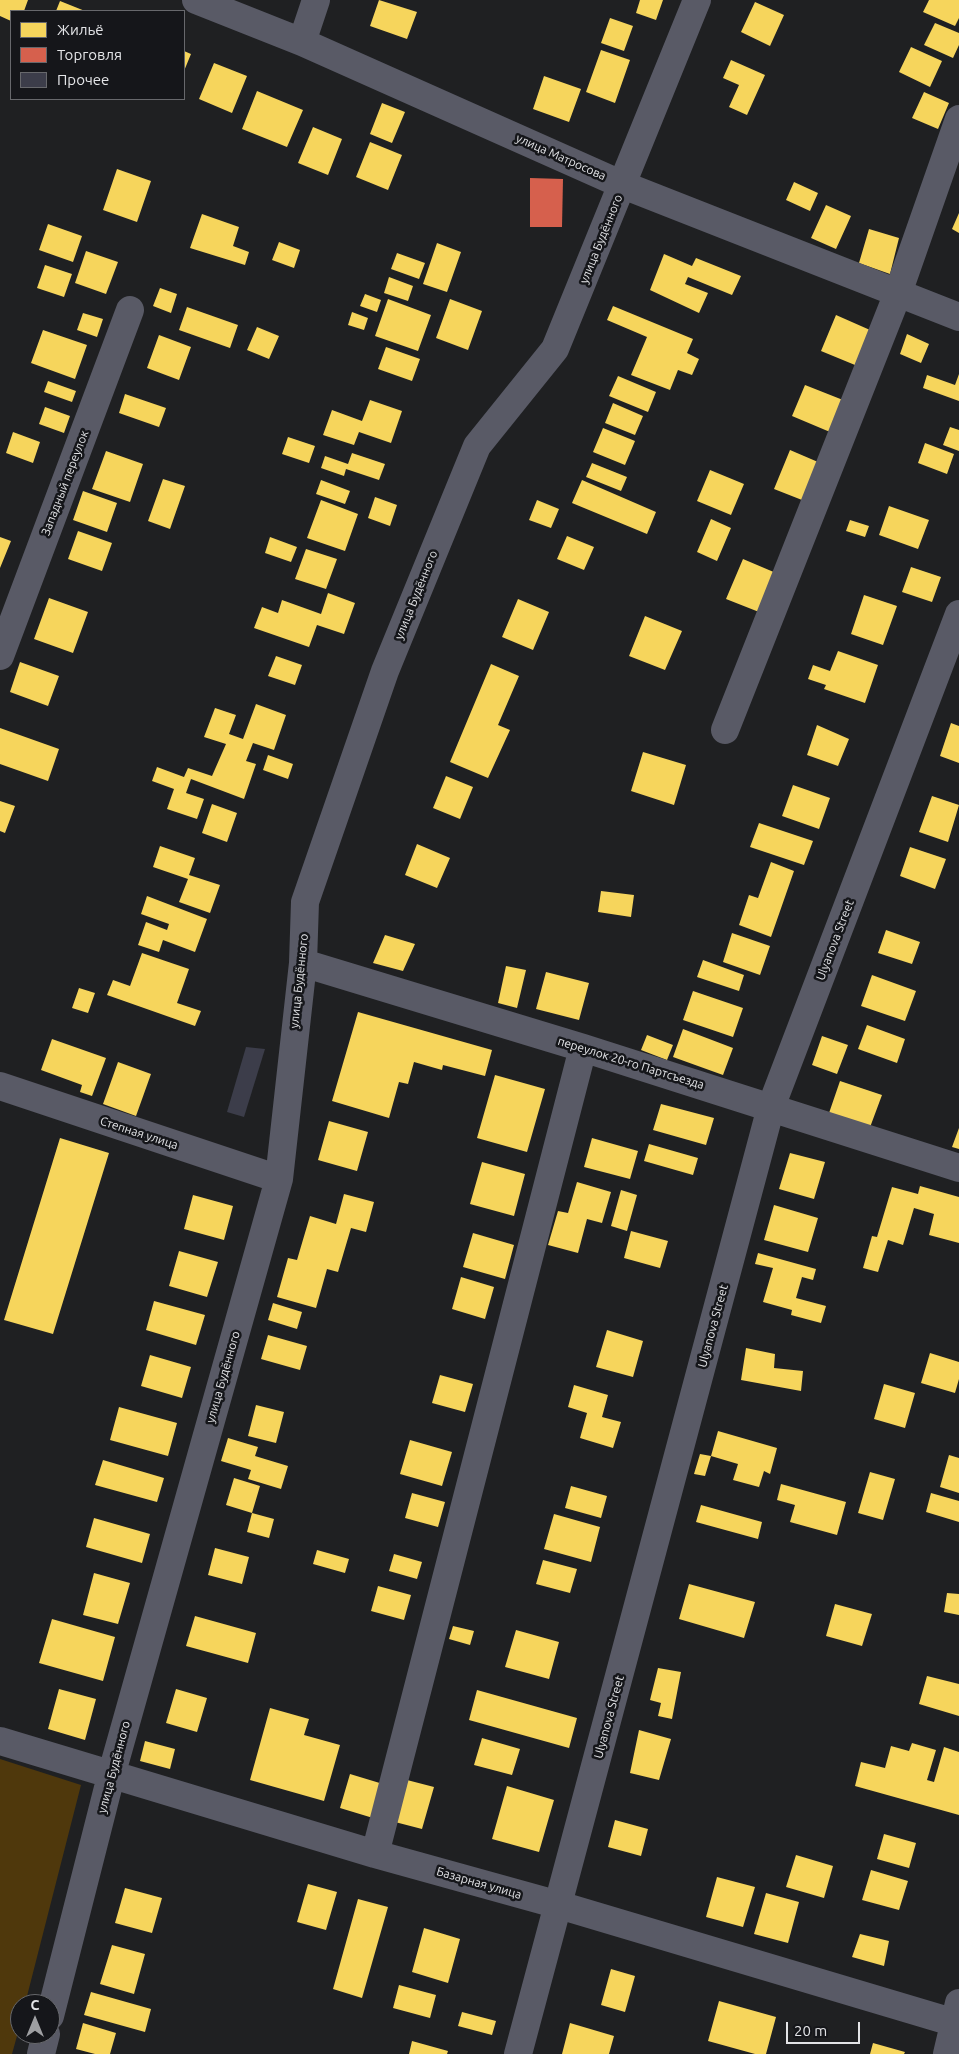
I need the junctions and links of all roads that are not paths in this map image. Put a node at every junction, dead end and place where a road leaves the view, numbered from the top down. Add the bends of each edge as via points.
1 (196, 0) edge
2 (316, 0) edge
3 (697, 0) edge
4 (302, 42) junction
5 (959, 119) edge
6 (623, 185) junction
7 (898, 293) junction
8 (130, 310) dead end
9 (959, 317) edge
10 (959, 614) edge
11 (0, 656) edge
12 (725, 730) dead end
13 (303, 963) junction
14 (583, 1048) junction
15 (0, 1086) edge
16 (771, 1107) junction
17 (959, 1168) edge
18 (279, 1179) junction
19 (0, 1741) edge
20 (111, 1776) junction
21 (375, 1854) junction
22 (559, 1905) junction
23 (56, 1994) edge
24 (958, 2016) edge
25 (518, 2054) edge
26 (947, 2054) edge

1 - 4 street, улица Матросова
2 - 4 street
3 - 6 street, улица Будённого
4 - 6 street, улица Матросова
5 - 7 street
6 - 7 street, улица Матросова
6 - 13 street, улица Будённого via 555,349 477,446 384,671 305,902
7 - 9 street, улица Матросова
7 - 12 street
8 - 11 street, Западный переулок
10 - 16 street, Ulyanova Street
13 - 14 street, переулок 20-го Партсъезда
13 - 18 street, улица Будённого
14 - 16 street, переулок 20-го Партсъезда
14 - 21 street
15 - 18 street, Степная улица
16 - 17 street, переулок 20-го Партсъезда
16 - 22 street, Ulyanova Street
18 - 20 street, улица Будённого
19 - 20 street, Базарная улица
20 - 21 street, Базарная улица
20 - 23 street, улица Будённого
21 - 22 street, Базарная улица
22 - 24 street, Базарная улица
22 - 25 street, Ulyanova Street
24 - 26 street

